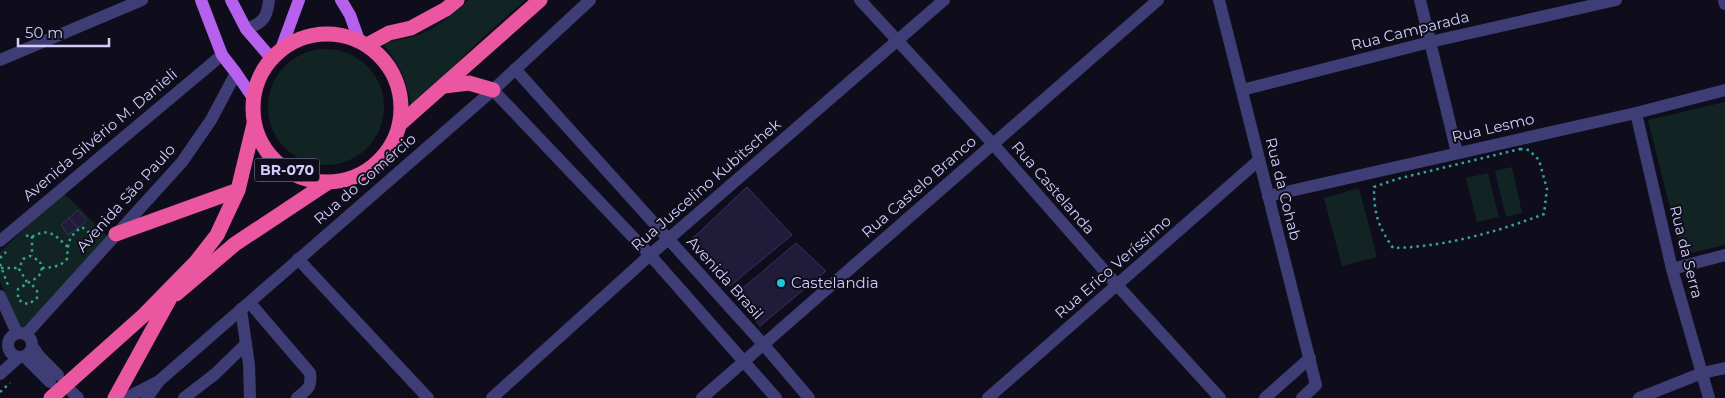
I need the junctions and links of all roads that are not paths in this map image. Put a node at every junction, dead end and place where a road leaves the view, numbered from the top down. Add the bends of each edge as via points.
1 (142, 0) edge
2 (202, 0) edge
3 (231, 0) edge
4 (269, 0) edge
5 (299, 0) edge
6 (341, 0) edge
7 (457, 0) edge
8 (540, 0) edge
9 (590, 0) edge
10 (860, 0) edge
11 (944, 0) edge
12 (1158, 0) edge
13 (1219, 0) edge
14 (1420, 0) edge
15 (1616, 0) edge
16 (1724, 0) edge
17 (1601, 2) edge
18 (1725, 4) edge
19 (246, 29) junction
20 (898, 41) junction
21 (363, 42) junction
22 (1430, 42) junction
23 (276, 54) junction
24 (222, 55) junction
25 (0, 60) edge
26 (515, 69) junction
27 (236, 72) junction
28 (444, 86) junction
29 (493, 90) junction
30 (1242, 90) junction
31 (1725, 90) edge
32 (252, 98) junction
33 (1636, 113) junction
34 (254, 124) junction
35 (400, 124) junction
36 (993, 144) junction
37 (1457, 154) junction
38 (1259, 160) junction
39 (327, 183) junction
40 (238, 190) junction
41 (1268, 196) junction
42 (116, 234) junction
43 (669, 239) junction
44 (0, 240) edge
45 (650, 255) junction
46 (1725, 256) edge
47 (298, 259) junction
48 (1672, 269) junction
49 (1117, 285) junction
50 (6, 296) edge
51 (169, 300) junction
52 (245, 306) junction
53 (144, 315) junction
54 (21, 333) junction
55 (246, 344) junction
56 (763, 344) junction
57 (32, 346) junction
58 (4, 352) edge
59 (21, 357) junction
60 (1310, 358) junction
61 (745, 361) junction
62 (1725, 368) edge
63 (1702, 373) junction
64 (0, 374) edge
65 (159, 381) junction
66 (51, 398) edge
67 (114, 398) edge
68 (126, 398) edge
69 (147, 398) edge
70 (184, 398) edge
71 (250, 398) edge
72 (297, 398) edge
73 (428, 398) edge
74 (492, 398) edge
75 (702, 398) edge
76 (776, 398) edge
77 (809, 398) edge
78 (988, 398) edge
79 (1220, 398) edge
80 (1265, 398) edge
81 (1302, 398) edge
82 (1639, 398) edge
83 (1709, 398) edge

1 - 25 street
2 - 24 main road
3 - 19 main road
4 - 19 street via 265,18
5 - 23 main road
6 - 21 main road
7 - 21 highway via 446,10 411,28
8 - 28 highway, BR-070
9 - 26 street, Rua do Comércio
10 - 20 street, Rua Castelanda
11 - 20 street, Rua Juscelino Kubitschek
12 - 36 street, Rua Castelo Branco
13 - 30 street, Rua da Cohab
14 - 22 street
15 - 17 street, Rua Camparada
16 - 18 street
17 - 22 street, Rua Camparada
19 - 23 main road
20 - 36 street, Rua Castelanda
20 - 43 street, Rua Juscelino Kubitschek
21 - 23 highway via 342,35 320,34 300,39
21 - 35 highway, BR-070 via 382,58 395,78 401,101
22 - 30 street, Rua Camparada
22 - 37 street
23 - 32 highway, BR-070 via 259,77
24 - 27 main road
24 - 44 street, Avenida Silvério M. Danieli
26 - 29 street, Rua do Comércio
26 - 43 street, Avenida Brasil
27 - 32 main road
27 - 42 street, Avenida São Paulo via 211,120 182,162
28 - 29 highway via 470,83
28 - 35 highway, BR-070
29 - 45 street
29 - 47 street, Rua do Comércio
30 - 38 street, Rua da Cohab
31 - 33 street, Rua Lesmo
32 - 34 highway, BR-070
33 - 37 street, Rua Lesmo
33 - 48 street, Rua da Serra
34 - 39 highway, BR-070 via 263,147 280,166 302,178
34 - 40 highway, BR-070
35 - 39 highway, BR-070 via 390,147 374,166 352,178
36 - 49 street, Rua Castelanda
36 - 56 street, Rua Castelo Branco
37 - 41 street, Rua Lesmo
38 - 41 street, Rua da Cohab
38 - 49 street, Rua Erico Veríssimo
39 - 51 highway, BR-070 via 235,244
40 - 42 highway
40 - 53 highway, BR-070 via 217,235 196,262
41 - 60 street, Rua da Cohab
42 - 54 street, Avenida São Paulo
43 - 45 street, Rua Juscelino Kubitschek
43 - 56 street, Avenida Brasil
45 - 61 street
45 - 74 street, Rua Juscelino Kubitschek
46 - 48 street
47 - 52 street, Rua do Comércio
47 - 73 street
48 - 63 street, Rua da Serra
49 - 78 street, Rua Erico Veríssimo
49 - 79 street, Rua Castelanda
50 - 54 street
51 - 53 highway, BR-070
51 - 67 highway
52 - 55 street
52 - 65 street, Rua do Comércio
52 - 72 street via 310,372 311,382 307,390
53 - 66 highway, BR-070
54 - 57 street via 30,337
54 - 58 street via 9,339
55 - 70 street
55 - 71 street
56 - 61 street, Rua Castelo Branco
56 - 77 street, Avenida Brasil
57 - 59 street via 28,354
57 - 59 street via 54,379
58 - 59 street
59 - 64 street
60 - 80 street
60 - 81 street, Rua da Cohab via 1316,385
61 - 75 street, Rua Castelo Branco
61 - 76 street
62 - 63 street
63 - 82 street
63 - 83 street, Rua da Serra
65 - 68 street, Rua do Comércio
65 - 69 street, Rua do Comércio

